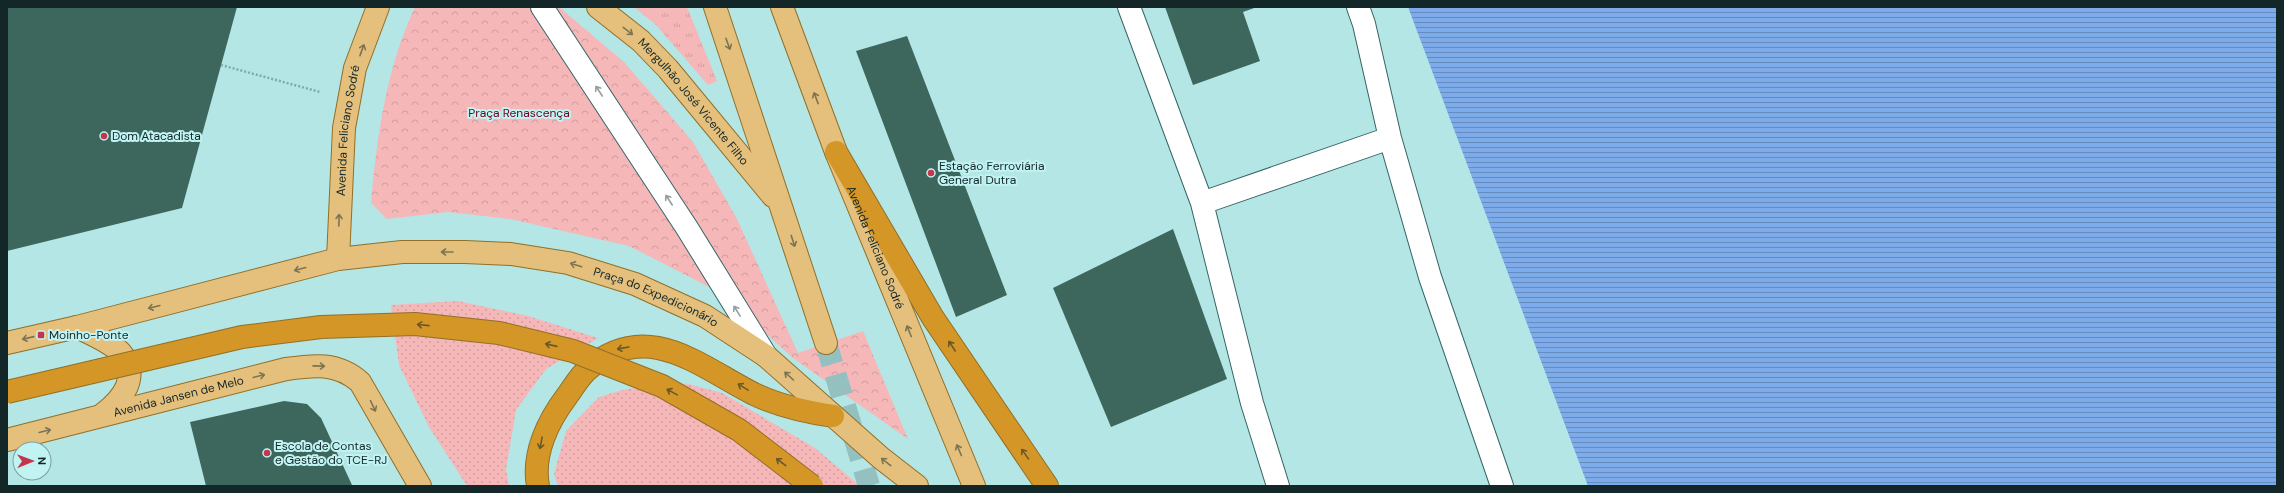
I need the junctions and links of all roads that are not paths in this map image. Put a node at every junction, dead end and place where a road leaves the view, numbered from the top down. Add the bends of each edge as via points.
1 (378, 7) edge
2 (542, 7) edge
3 (598, 7) edge
4 (715, 7) edge
5 (782, 7) edge
6 (1129, 7) edge
7 (1358, 7) edge
8 (1390, 138) junction
9 (836, 152) junction
10 (1202, 203) junction
11 (781, 204) junction
12 (338, 259) junction
13 (77, 327) junction
14 (7, 343) edge
15 (826, 343) tunnel mouth
16 (766, 356) junction
17 (7, 392) edge
18 (833, 416) junction
19 (99, 417) junction
20 (7, 440) edge
21 (420, 486) edge
22 (538, 486) edge
23 (812, 486) edge
24 (917, 486) edge
25 (974, 486) edge
26 (1047, 486) edge
27 (1278, 486) edge
28 (1502, 486) edge

12 -> 1 main road, Avenida Feliciano Sodré via 343,136 355,68
16 -> 2 lane via 687,228
3 -> 11 main road, Mergulhão José Vicente Filho via 641,41 668,69
4 -> 11 main road, Mergulhão José Vicente Filho
9 -> 5 main road, Avenida Feliciano Sodré
6 - 10 lane
7 - 8 lane
8 - 10 lane
8 - 28 lane via 1430,277
25 -> 9 main road, Avenida Feliciano Sodré
26 -> 9 highway via 933,318
10 - 27 lane via 1252,403
11 -> 15 main road, Mergulhão José Vicente Filho
12 -> 13 main road
16 -> 12 main road, Praça do Expedicionário via 706,316 635,284 568,263 511,254 465,252 402,252
13 -> 14 main road
13 - 19 main road via 120,352 128,368 129,380 124,396
18 -> 16 main road, Praça do Expedicionário
23 -> 17 highway, bridge via 739,430 662,386 573,351 499,333 415,324 321,327 242,337
18 -> 22 highway via 804,412 755,394 680,353 645,345 617,349 587,370 558,408 541,439 536,478
24 -> 18 main road, Praça do Expedicionário
20 -> 19 main road, Avenida Jansen de Melo
19 -> 21 main road, Avenida Jansen de Melo via 286,369 329,366 351,375 367,393 375,412

